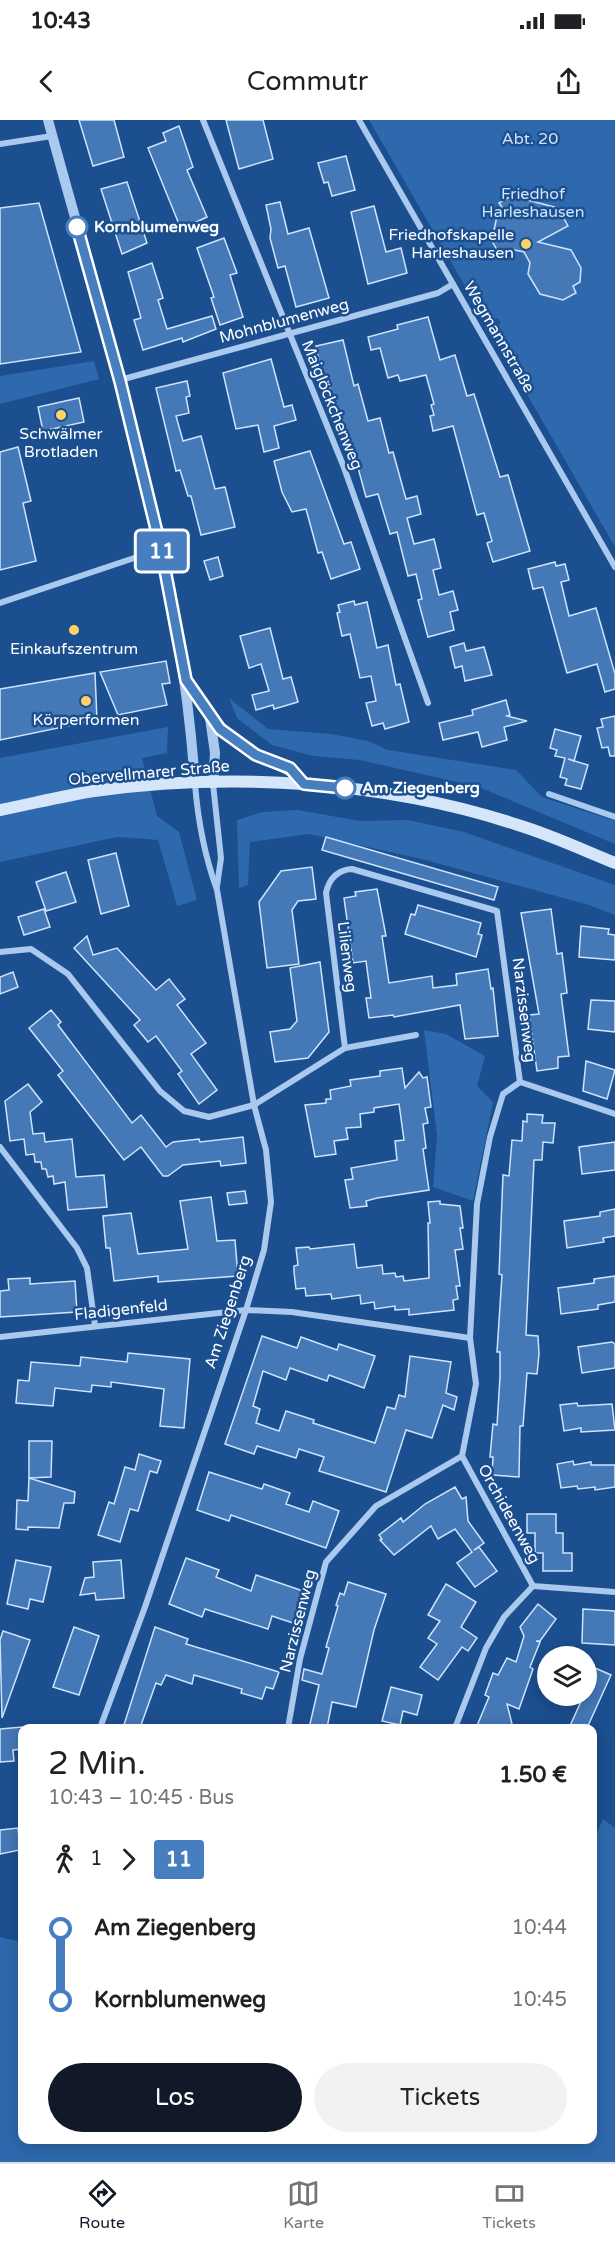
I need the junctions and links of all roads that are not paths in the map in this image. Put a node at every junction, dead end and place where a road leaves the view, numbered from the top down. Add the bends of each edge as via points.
1 (48, 120) edge
2 (203, 120) edge
3 (359, 120) edge
4 (52, 136) junction
5 (0, 144) edge
6 (453, 284) junction
7 (289, 334) junction
8 (120, 381) junction
9 (161, 549) junction
10 (615, 567) edge
11 (0, 603) edge
12 (186, 680) junction
13 (428, 703) dead end
14 (209, 715) junction
15 (195, 784) junction
16 (213, 784) junction
17 (304, 784) junction
18 (549, 794) dead end
19 (0, 810) edge
20 (615, 817) edge
21 (615, 863) edge
22 (338, 873) joint
23 (217, 890) junction
24 (0, 952) edge
25 (416, 1035) dead end
26 (345, 1048) junction
27 (520, 1082) junction
28 (254, 1105) junction
29 (615, 1114) edge
30 (0, 1147) edge
31 (246, 1311) junction
32 (95, 1326) junction
33 (0, 1337) edge
34 (470, 1338) junction
35 (462, 1456) junction
36 (533, 1586) junction
37 (615, 1592) edge
38 (101, 1724) edge
39 (289, 1724) edge
40 (457, 1724) edge

1 - 4 street
2 - 7 street, Maiglöckchenweg
3 - 6 street, Wegmannstraße
4 - 5 street
4 - 8 street
6 - 7 street, Mohnblumenweg via 438,293
6 - 10 street, Wegmannstraße
7 - 8 street, Mohnblumenweg
7 - 13 street, Maiglöckchenweg via 343,465
8 - 9 street
9 - 11 street
9 - 12 street
12 - 14 street
12 - 15 street
14 - 16 street via 215,753
14 - 17 street via 233,739 256,755 290,768
15 - 16 main road, Obervellmarer Straße
15 - 19 main road, Obervellmarer Straße via 94,791
15 - 23 street, Am Ziegenberg via 205,858
16 - 17 main road, Obervellmarer Straße
16 - 23 street, Am Ziegenberg via 221,858
17 - 21 main road, Obervellmarer Straße via 399,795 449,806 517,824
18 - 20 street
22 - 26 street, Lilienweg via 326,893
22 - 27 street, Narzissenweg via 352,869 497,911
23 - 28 street, Am Ziegenberg
24 - 28 street via 31,949 68,974 160,1091 184,1111 209,1117
25 - 26 street
26 - 28 street
27 - 29 street
27 - 34 street, Narzissenweg via 503,1094 490,1137 477,1204
28 - 31 street, Am Ziegenberg via 266,1150 271,1202 264,1250
30 - 32 street via 77,1248 87,1268
31 - 32 street, Fladigenfeld
31 - 34 street via 292,1312
31 - 38 street, Am Ziegenberg
32 - 33 street, Fladigenfeld
34 - 35 street, Narzissenweg via 476,1384
35 - 36 street, Orchideenweg
35 - 39 street, Narzissenweg via 376,1506 326,1562 300,1659
36 - 37 street, Orchideenweg
36 - 40 street, Orchideenweg via 504,1617 486,1648

